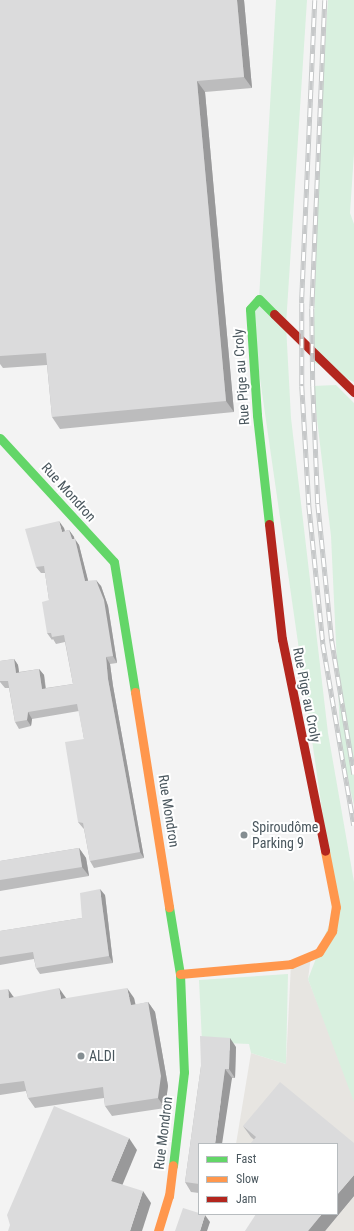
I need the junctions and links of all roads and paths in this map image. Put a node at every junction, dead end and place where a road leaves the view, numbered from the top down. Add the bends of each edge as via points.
1 (354, 392) edge
2 (0, 438) edge
3 (180, 974) junction
4 (158, 1231) edge

1 - 3 street, Rue Pige au Croly via 259,299 250,309 257,415 282,639 336,907 332,932 319,952 291,964
2 - 3 street, Rue Mondron via 114,562
3 - 4 street, Rue Mondron via 184,1072 169,1196

